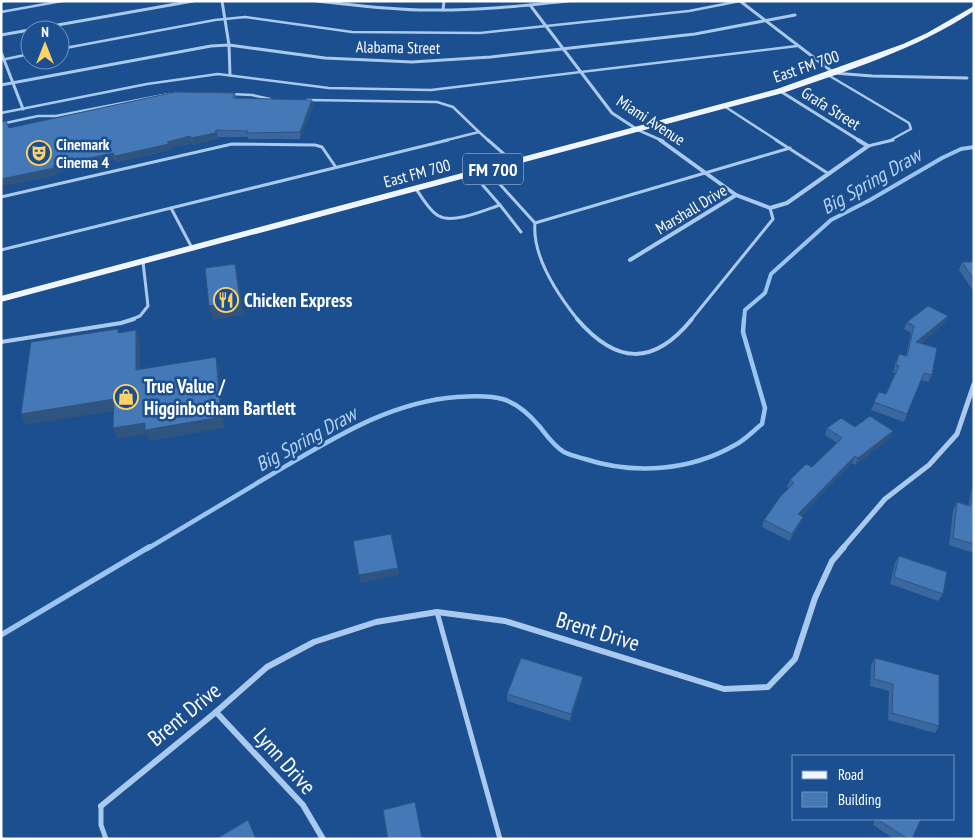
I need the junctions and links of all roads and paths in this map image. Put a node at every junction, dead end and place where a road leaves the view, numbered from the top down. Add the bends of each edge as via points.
1 (62, 1) edge
2 (193, 1) edge
3 (222, 1) edge
4 (317, 1) edge
5 (444, 1) edge
6 (568, 1) edge
7 (740, 1) edge
8 (530, 5) junction
9 (974, 8) edge
10 (443, 10) junction
11 (1, 12) edge
12 (795, 15) dead end
13 (225, 19) junction
14 (767, 21) junction
15 (546, 27) junction
16 (1, 35) edge
17 (229, 45) junction
18 (797, 46) junction
19 (70, 47) edge
20 (562, 49) junction
21 (1, 52) edge
22 (20, 56) edge
23 (2, 59) edge
24 (580, 72) junction
25 (230, 74) junction
26 (831, 74) junction
27 (967, 78) dead end
28 (13, 83) junction
29 (1, 85) edge
30 (780, 91) junction
31 (175, 94) edge
32 (222, 94) edge
33 (277, 99) edge
34 (306, 100) edge
35 (724, 106) junction
36 (23, 108) junction
37 (1, 113) edge
38 (1, 124) edge
39 (638, 130) junction
40 (479, 132) junction
41 (868, 146) junction
42 (790, 148) junction
43 (514, 163) junction
44 (335, 166) junction
45 (487, 170) junction
46 (705, 173) junction
47 (473, 174) junction
48 (829, 174) junction
49 (416, 189) junction
50 (736, 195) junction
51 (1, 197) edge
52 (500, 205) junction
53 (171, 208) junction
54 (770, 208) junction
55 (535, 223) junction
56 (521, 232) dead end
57 (192, 248) junction
58 (1, 250) edge
59 (630, 260) dead end
60 (143, 262) junction
61 (1, 299) edge
62 (1, 342) edge
63 (974, 384) edge
64 (437, 612) junction
65 (216, 712) junction
66 (101, 806) joint
67 (106, 839) edge
68 (323, 839) edge
69 (500, 839) edge

1 - 11 lane
2 - 16 street
3 - 13 street
4 - 10 street via 378,8
5 - 10 street
6 - 8 street
7 - 14 street, Grafa Street
7 - 15 lane via 689,11
8 - 10 street
8 - 15 street, Miami Avenue
9 - 26 main road, East FM 700 / FM 700 via 904,46
12 - 14 street, Alabama Street
13 - 15 lane via 245,17 377,33 480,33
13 - 17 street
13 - 19 lane
14 - 18 street, Grafa Street
14 - 20 street, Alabama Street via 696,34
15 - 20 street, Miami Avenue
17 - 20 street, Alabama Street via 326,58 412,62
17 - 25 street
17 - 28 street, Alabama Street
18 - 24 lane
18 - 26 street, Grafa Street
20 - 24 street, Miami Avenue
21 - 23 street
22 - 23 lane
23 - 28 street
24 - 25 lane via 450,89 416,90 329,88
24 - 39 street, Miami Avenue via 612,113
25 - 36 lane via 147,84
26 - 27 street
26 - 30 main road, East FM 700 / FM 700
26 - 41 lane via 909,123 911,129 903,136
28 - 29 street, Alabama Street
28 - 36 street
30 - 35 main road, East FM 700 / FM 700
30 - 41 street, Grafa Street
31 - 38 lane
32 - 33 lane
34 - 40 lane via 447,103
35 - 39 main road, East FM 700 / FM 700
35 - 42 lane
36 - 37 lane
39 - 43 main road, East FM 700 / FM 700
39 - 46 street, Miami Avenue via 663,141
40 - 43 lane
40 - 44 lane
41 - 48 street
42 - 46 lane
42 - 48 lane
43 - 45 main road, East FM 700 / FM 700
44 - 51 lane via 322,147 315,145 244,143
44 - 53 lane
45 - 47 main road, East FM 700 / FM 700
45 - 55 lane
46 - 50 street, Miami Avenue
46 - 55 lane
47 - 49 main road, East FM 700 / FM 700
47 - 52 lane
48 - 54 street via 787,204
49 - 52 lane via 443,218 459,217
49 - 57 main road, East FM 700 / FM 700
50 - 54 street, Marshall Drive
50 - 59 street, Marshall Drive
52 - 56 lane
53 - 57 lane
53 - 58 lane
54 - 55 lane via 773,219 677,336 652,353 636,356 608,348 588,334 553,282 536,242
57 - 60 main road, East FM 700 / FM 700
60 - 61 main road, East FM 700 / FM 700
60 - 62 lane via 148,306 138,318
63 - 64 street, Brent Drive via 957,434 928,465 885,499 832,560 814,598 795,660 768,687 724,689 505,621
64 - 65 street, Brent Drive via 376,622 314,642 267,667
64 - 69 lane
65 - 66 street, Brent Drive
65 - 68 street, Lynn Drive via 303,805
66 - 67 lane via 101,825

